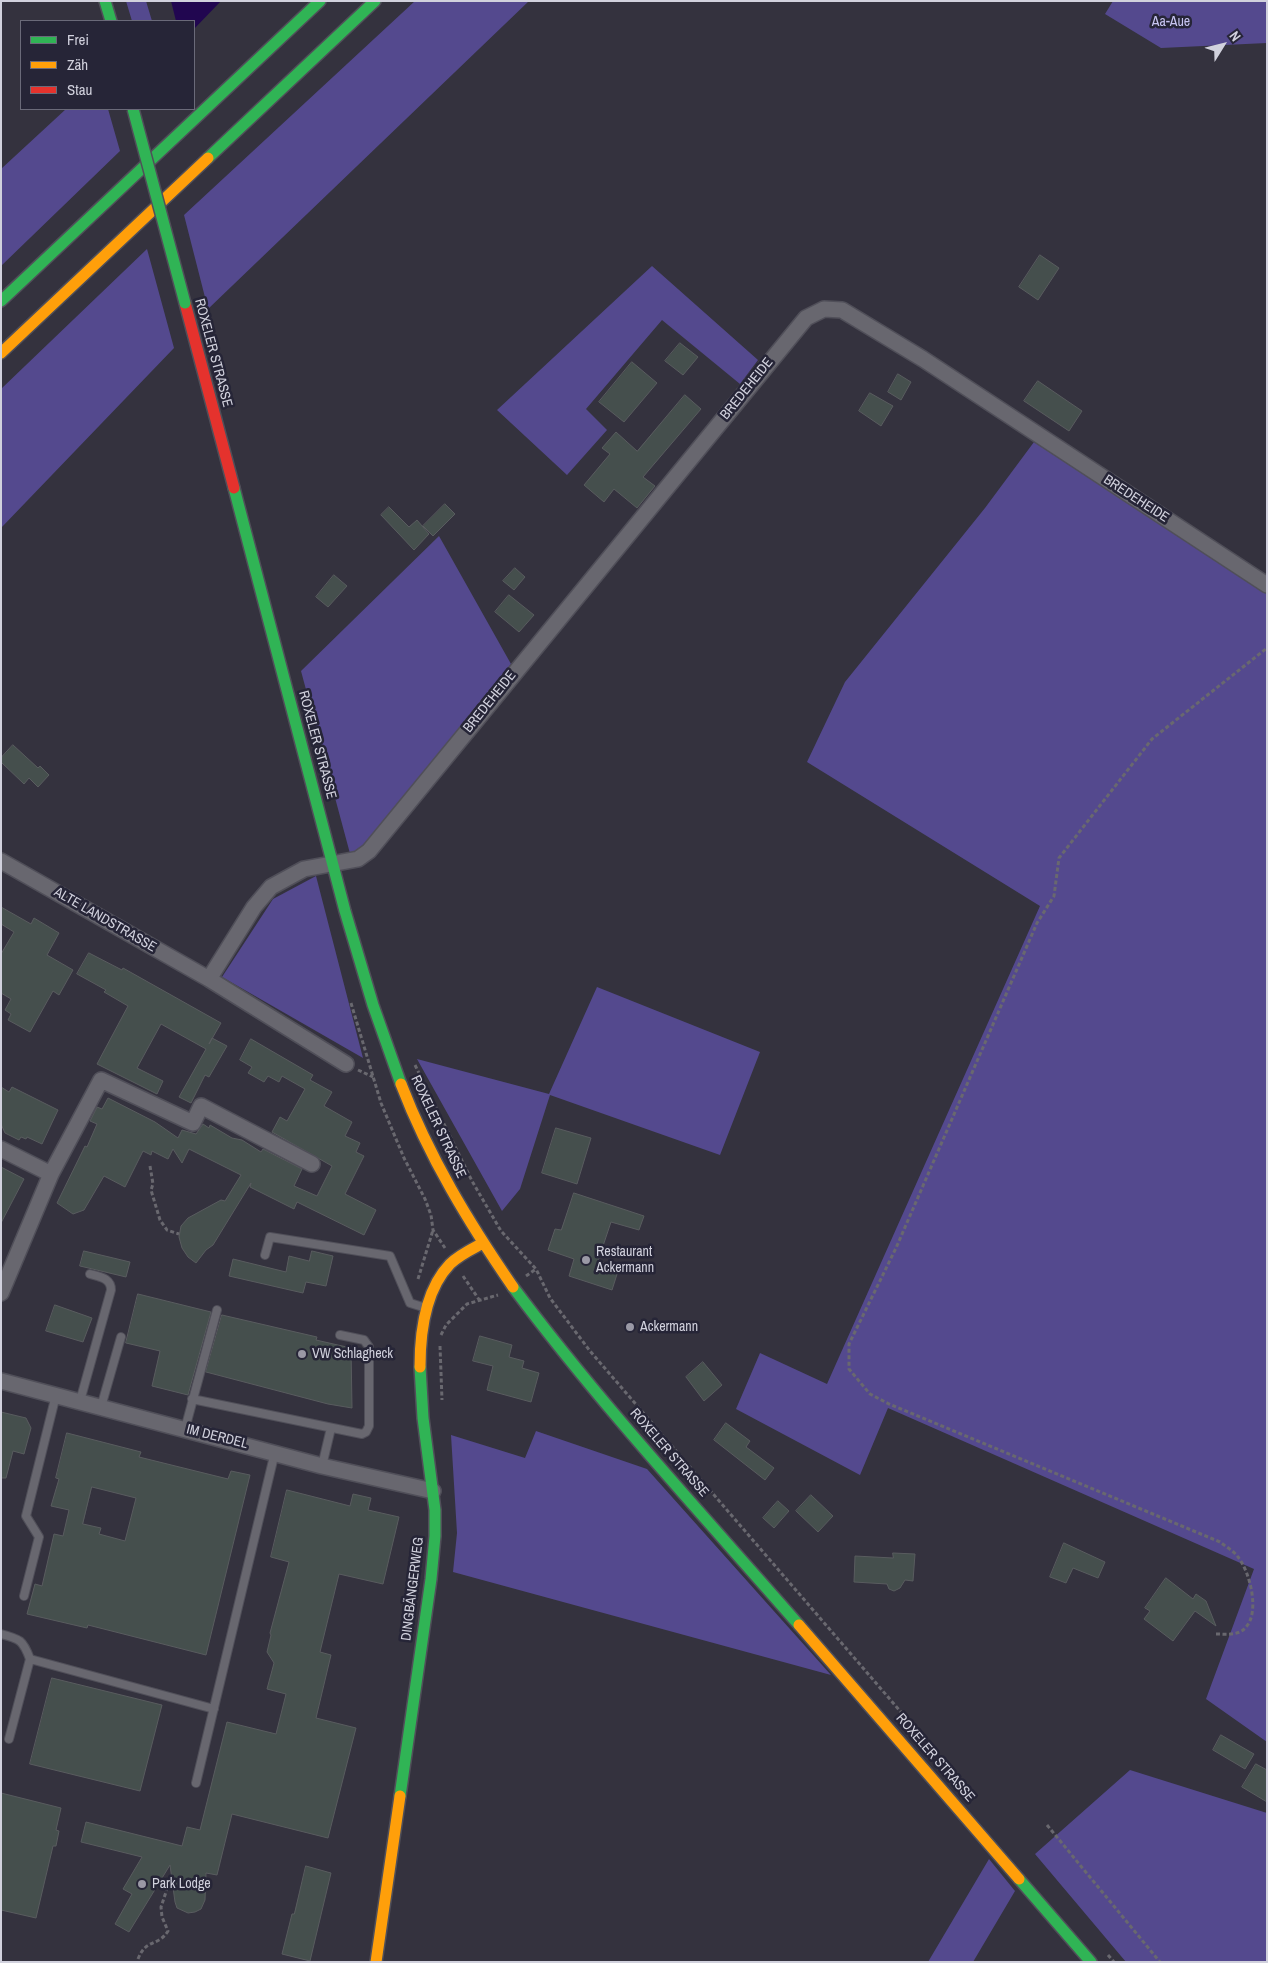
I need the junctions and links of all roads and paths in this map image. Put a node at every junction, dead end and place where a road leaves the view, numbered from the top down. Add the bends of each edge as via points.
1 (105, 1) edge
2 (320, 1) edge
3 (375, 1) edge
4 (111, 20) edge
5 (134, 110) edge
6 (1, 301) edge
7 (1, 353) edge
8 (1267, 585) edge
9 (1267, 648) edge
10 (1, 861) edge
11 (333, 864) junction
12 (209, 979) junction
13 (411, 1058) dead end
14 (346, 1064) dead end
15 (1, 1149) edge
16 (312, 1164) dead end
17 (150, 1166) dead end
18 (51, 1174) junction
19 (179, 1234) dead end
20 (483, 1243) junction
21 (265, 1255) dead end
22 (90, 1274) dead end
23 (1, 1293) edge
24 (427, 1308) junction
25 (217, 1310) dead end
26 (340, 1335) dead end
27 (122, 1337) dead end
28 (1, 1381) edge
29 (56, 1395) junction
30 (192, 1399) junction
31 (80, 1401) junction
32 (102, 1406) junction
33 (331, 1428) junction
34 (185, 1429) junction
35 (275, 1452) junction
36 (322, 1466) junction
37 (433, 1491) junction
38 (24, 1596) dead end
39 (1, 1634) edge
40 (1216, 1634) dead end
41 (30, 1659) junction
42 (214, 1709) junction
43 (923, 1738) dead end
44 (9, 1739) dead end
45 (196, 1783) dead end
46 (1047, 1825) dead end
47 (168, 1886) dead end
48 (1108, 1954) dead end
49 (138, 1959) dead end
50 (376, 1962) edge
51 (1092, 1962) edge
52 (1114, 1962) edge
53 (1160, 1962) edge

1 - 4 main road
2 - 6 main road
3 - 7 main road
5 - 11 main road, ROXELER STRASSE, bridge
8 - 11 street, BREDEHEIDE via 923,359 842,310 824,309 806,318 369,851 358,859
9 - 40 path via 1152,739 1059,858 1054,896 1037,924 896,1248 849,1344 849,1369 870,1394 1220,1542 1237,1555 1247,1571 1254,1608 1246,1627 1234,1634
10 - 12 street, ALTE LANDSTRASSE
11 - 12 street via 304,869 271,887 254,907
11 - 20 main road, ROXELER STRASSE via 377,1020 400,1082 426,1143
12 - 14 street, ALTE LANDSTRASSE
13 - 43 path via 472,1181 501,1231 536,1269 550,1298 590,1351
15 - 18 street
16 - 18 street via 201,1106 193,1123 101,1080
17 - 19 path via 151,1190 160,1220 167,1230
18 - 23 street
20 - 24 main road, DINGBÄNGERWEG via 453,1261 446,1269
20 - 51 main road, ROXELER STRASSE via 512,1286 621,1421
21 - 24 lane via 270,1237 390,1256 410,1303
22 - 31 lane via 108,1280 111,1290
24 - 37 main road, DINGBÄNGERWEG via 421,1326 419,1365
25 - 30 lane
26 - 33 lane via 364,1340 369,1346 369,1426 362,1434
27 - 32 lane
28 - 29 street, IM DERDEL
29 - 31 street, IM DERDEL
29 - 38 lane via 26,1516 39,1537
30 - 33 lane
30 - 34 lane
31 - 32 street, IM DERDEL
32 - 34 street, IM DERDEL
33 - 36 lane
34 - 35 street, IM DERDEL
35 - 36 street, IM DERDEL
35 - 42 lane
36 - 37 street, IM DERDEL
37 - 50 main road, DINGBÄNGERWEG via 436,1529 431,1579
39 - 41 lane via 19,1639 26,1646
41 - 42 lane
41 - 44 lane
42 - 45 lane
46 - 53 path
47 - 49 path via 161,1907 168,1931 163,1939 147,1945
48 - 52 path

